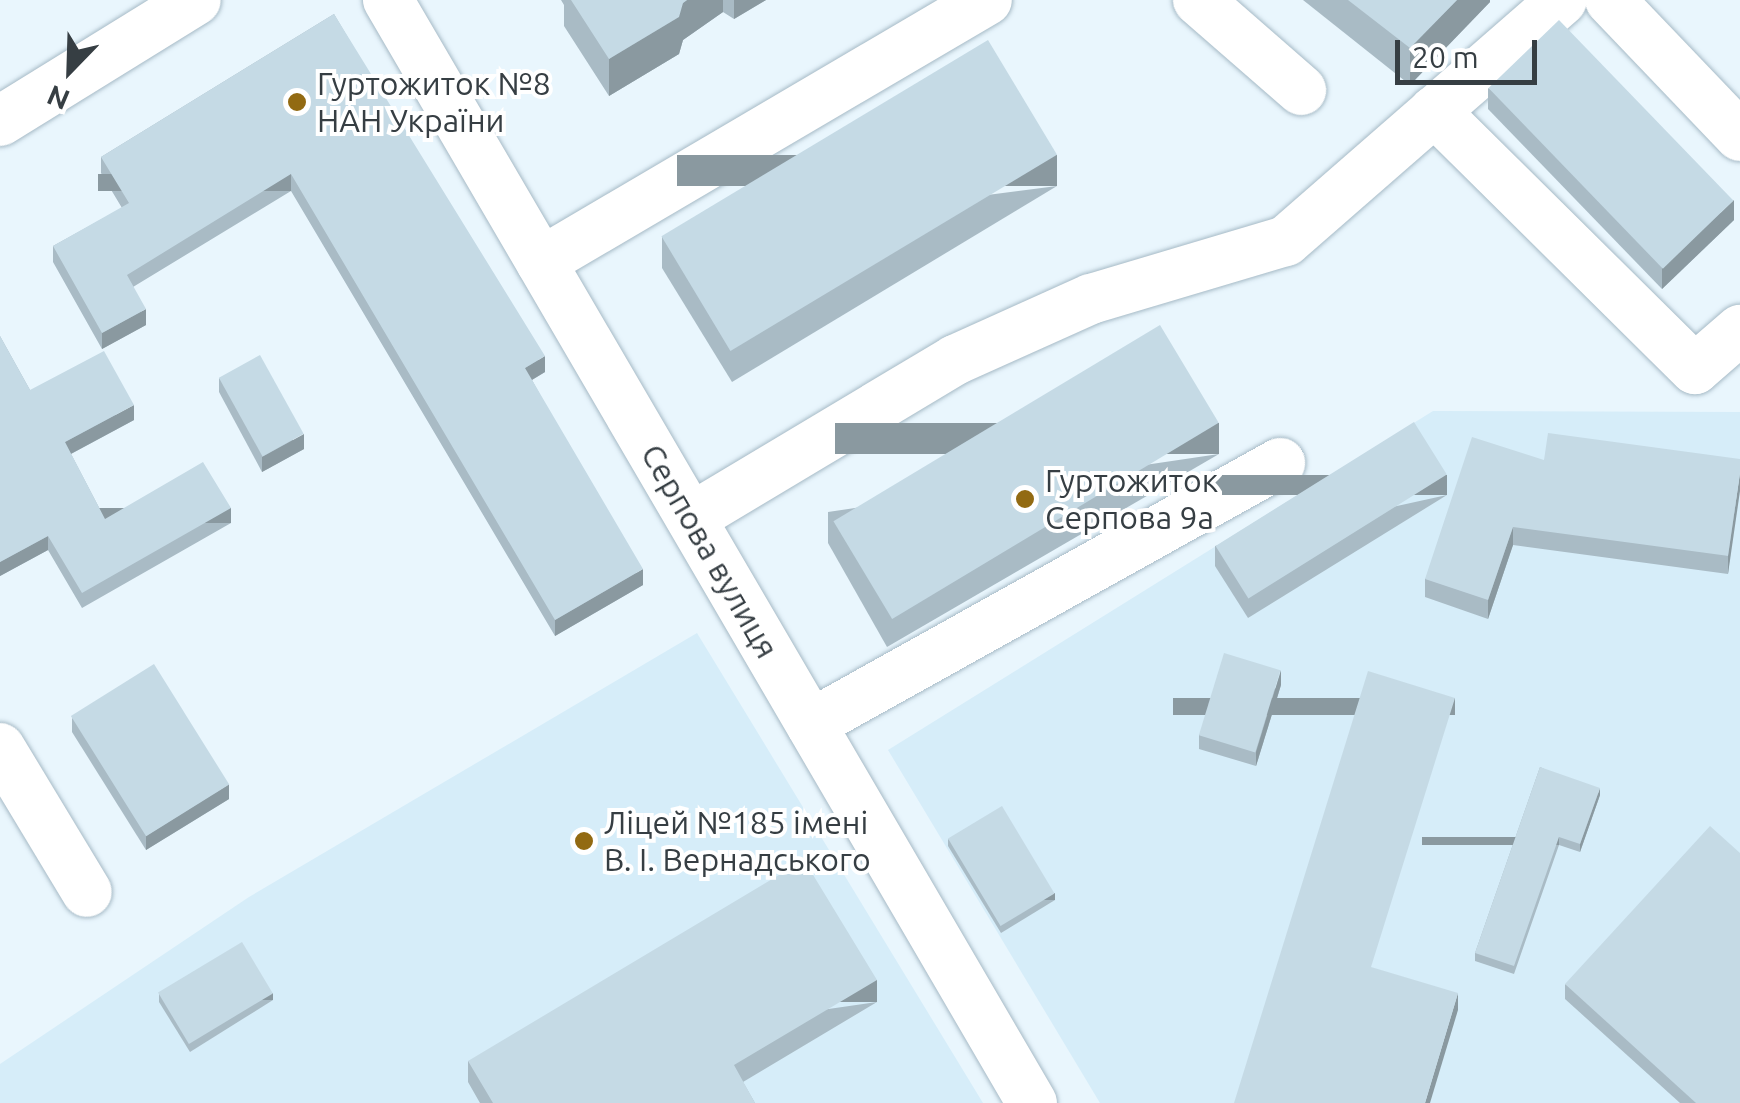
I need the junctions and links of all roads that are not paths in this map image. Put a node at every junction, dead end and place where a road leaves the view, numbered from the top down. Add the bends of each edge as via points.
1 (196, 0) edge
2 (388, 0) edge
3 (1198, 0) edge
4 (1562, 0) edge
5 (1610, 0) edge
6 (971, 3) edge
7 (1301, 90) dead end
8 (1434, 111) junction
9 (0, 121) edge
10 (1740, 136) edge
11 (541, 262) junction
12 (1740, 330) edge
13 (1280, 463) dead end
14 (690, 518) junction
15 (811, 724) junction
16 (0, 748) edge
17 (87, 892) dead end
18 (1032, 1103) edge

1 - 9 street
2 - 11 street, Серпова вулиця
3 - 7 street
4 - 8 street
5 - 10 street
6 - 11 street
8 - 12 street via 1695,369
8 - 14 street via 1286,241 1091,300 955,360
11 - 14 street, Серпова вулиця
13 - 15 street
14 - 15 street, Серпова вулиця
15 - 18 street, Серпова вулиця
16 - 17 street

